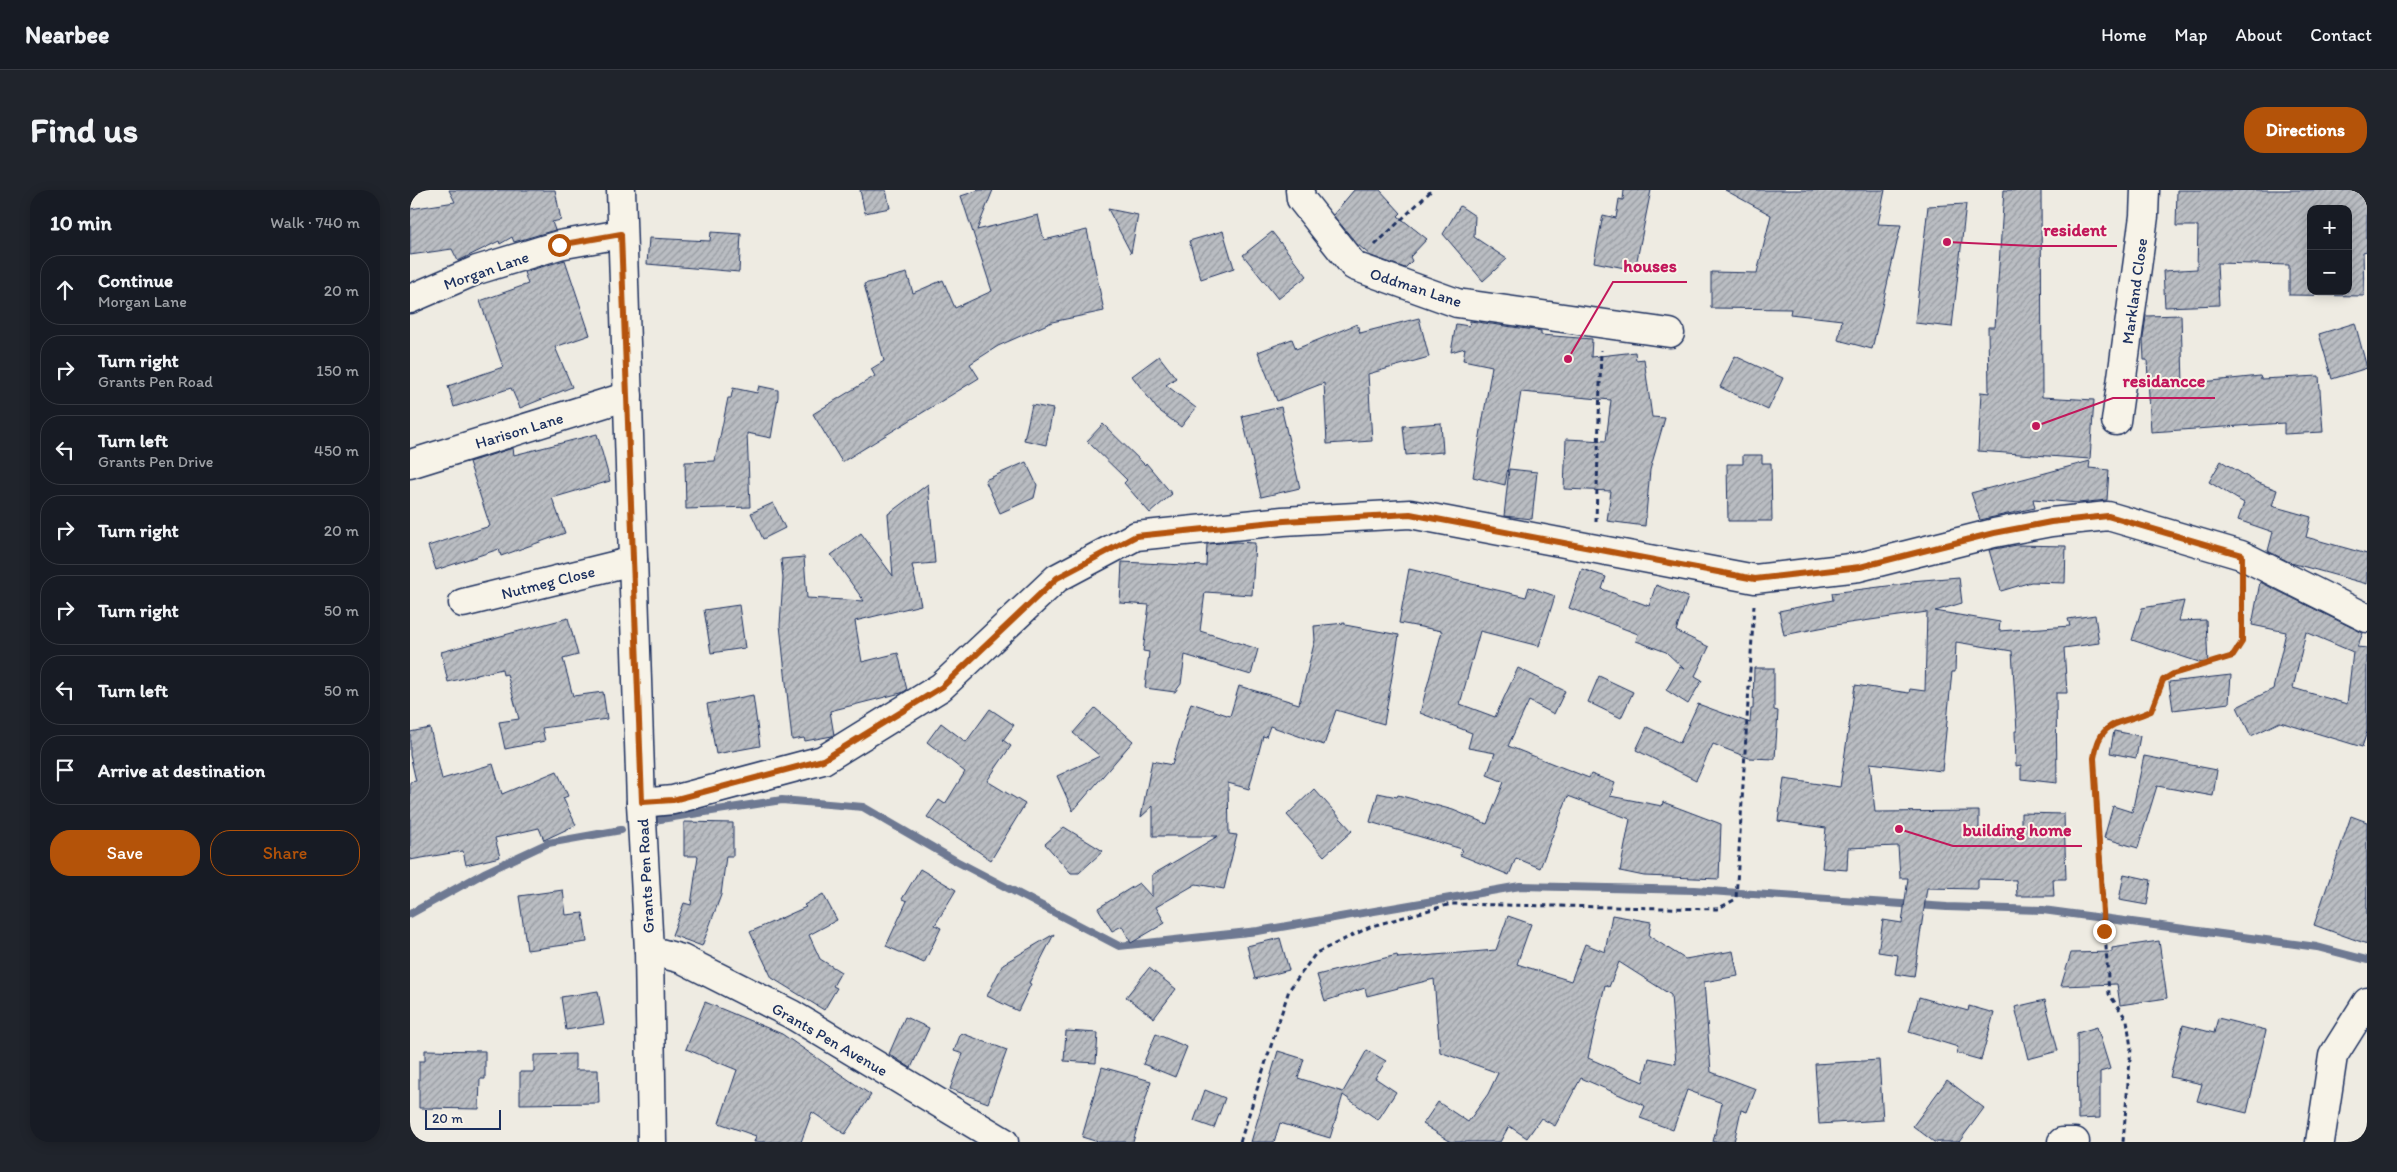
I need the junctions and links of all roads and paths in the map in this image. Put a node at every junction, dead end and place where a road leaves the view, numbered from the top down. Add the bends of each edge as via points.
1 (621, 190) edge
2 (1300, 190) edge
3 (1432, 190) edge
4 (2145, 190) edge
5 (621, 234) junction
6 (1354, 266) junction
7 (410, 299) edge
8 (1603, 322) junction
9 (1670, 333) dead end
10 (628, 396) junction
11 (2116, 421) dead end
12 (410, 464) edge
13 (1595, 550) junction
14 (2242, 555) junction
15 (632, 561) junction
16 (1755, 579) junction
17 (463, 603) dead end
18 (2367, 618) edge
19 (642, 802) junction
20 (649, 950) junction
21 (2367, 1002) edge
22 (652, 1142) edge
23 (1004, 1142) edge
24 (1240, 1142) edge
25 (2062, 1142) edge
26 (2075, 1142) edge
27 (2123, 1142) edge
28 (2320, 1142) edge

1 - 5 street, Grants Pen Road
2 - 6 street, Oddman Lane via 1301,199
3 - 6 path
4 - 11 street, Markland Close
5 - 7 street, Morgan Lane via 559,245 477,270
5 - 10 street, Grants Pen Road
6 - 8 street, Oddman Lane via 1458,303
8 - 9 street, Oddman Lane
8 - 13 path
10 - 12 street, Harison Lane
10 - 15 street, Grants Pen Road
13 - 16 street
13 - 19 street via 1410,514 1284,521 1136,536 1057,578 942,687 823,760 673,800
14 - 16 street via 2108,516 1994,533 1860,567
14 - 18 street
14 - 27 path via 2242,642 2233,656 2163,680 2151,711 2108,726 2097,740 2094,758 2109,994 2127,1020 2130,1048
15 - 17 street, Nutmeg Close
15 - 19 street, Grants Pen Road
16 - 24 path via 1736,899 1717,909 1451,904 1372,926 1316,953 1289,990
19 - 20 street, Grants Pen Road
20 - 22 street, Grants Pen Road
20 - 23 street, Grants Pen Avenue via 682,959 791,1014
21 - 28 street via 2333,1056
25 - 26 street

